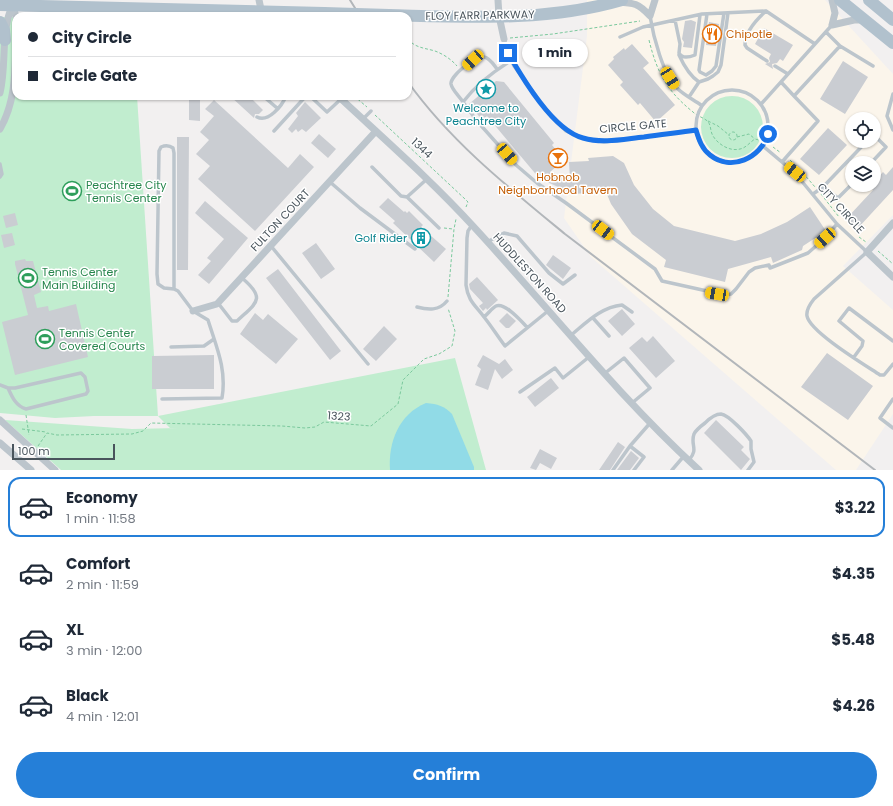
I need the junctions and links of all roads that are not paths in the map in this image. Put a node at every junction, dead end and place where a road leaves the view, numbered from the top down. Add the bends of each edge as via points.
1 (498, 0) edge
2 (655, 0) edge
3 (832, 0) edge
4 (840, 0) edge
5 (869, 0) edge
6 (619, 1) edge
7 (13, 2) edge
8 (0, 4) edge
9 (38, 5) junction
10 (261, 9) edge
11 (766, 11) junction
12 (15, 12) edge
13 (30, 12) edge
14 (308, 12) edge
15 (726, 13) junction
16 (707, 14) junction
17 (412, 15) edge
18 (700, 15) junction
19 (499, 16) junction
20 (650, 16) junction
21 (675, 20) junction
22 (866, 20) junction
23 (893, 20) edge
24 (0, 22) edge
25 (651, 25) junction
26 (832, 25) junction
27 (826, 32) junction
28 (12, 35) edge
29 (620, 37) dead end
30 (12, 39) edge
31 (504, 39) joint
32 (893, 43) edge
33 (12, 44) edge
34 (815, 44) junction
35 (840, 46) junction
36 (679, 55) junction
37 (512, 60) junction
38 (767, 61) dead end
39 (775, 66) dead end
40 (873, 66) dead end
41 (497, 69) junction
42 (700, 72) junction
43 (788, 74) junction
44 (699, 82) junction
45 (781, 82) junction
46 (0, 93) edge
47 (893, 94) edge
48 (794, 96) junction
49 (689, 97) junction
50 (12, 99) edge
51 (268, 100) edge
52 (283, 100) edge
53 (302, 100) edge
54 (314, 100) edge
55 (338, 100) edge
56 (342, 100) edge
57 (464, 102) junction
58 (762, 103) junction
59 (701, 105) junction
60 (277, 108) junction
61 (371, 111) road end
62 (257, 117) dead end
63 (363, 119) junction
64 (0, 129) edge
65 (696, 130) junction
66 (893, 130) edge
67 (274, 131) dead end
68 (376, 131) junction
69 (881, 142) edge
70 (763, 146) junction
71 (860, 148) edge
72 (878, 156) edge
73 (782, 162) junction
74 (0, 164) edge
75 (372, 167) dead end
76 (0, 178) edge
77 (427, 179) junction
78 (330, 182) junction
79 (823, 187) junction
80 (845, 191) edge
81 (813, 194) junction
82 (407, 197) junction
83 (893, 223) edge
84 (837, 224) junction
85 (472, 225) junction
86 (439, 228) road end
87 (487, 242) junction
88 (271, 246) junction
89 (415, 249) dead end
90 (867, 252) junction
91 (575, 275) dead end
92 (893, 277) edge
93 (242, 278) junction
94 (174, 289) junction
95 (447, 302) road end
96 (218, 303) junction
97 (417, 307) dead end
98 (548, 310) junction
99 (193, 311) junction
100 (632, 312) dead end
101 (484, 317) junction
102 (593, 318) junction
103 (528, 327) junction
104 (570, 336) junction
105 (610, 336) dead end
106 (214, 339) junction
107 (893, 341) edge
108 (171, 347) dead end
109 (589, 357) junction
110 (854, 357) junction
111 (368, 364) dead end
112 (893, 364) edge
113 (604, 374) junction
114 (0, 384) edge
115 (8, 388) junction
116 (520, 392) dead end
117 (162, 399) dead end
118 (893, 399) edge
119 (632, 403) junction
120 (0, 420) edge
121 (651, 422) junction
122 (893, 428) edge
123 (0, 443) edge
124 (630, 446) junction
125 (686, 458) junction
126 (32, 470) edge
127 (55, 470) edge
128 (613, 470) edge
129 (634, 470) edge
130 (672, 470) edge
131 (699, 470) edge
132 (748, 470) edge

1 - 19 street
2 - 20 street
3 - 26 street via 835,13
4 - 22 main road
5 - 23 main road
6 - 19 main road, FLOY FARR PARKWAY via 571,11
6 - 20 street via 641,6
7 - 8 main road, FLOY FARR PARKWAY
7 - 9 main road, FLOY FARR PARKWAY
7 - 12 street
7 - 28 street via 8,13
9 - 10 main road, FLOY FARR PARKWAY
9 - 13 main road
10 - 14 main road, FLOY FARR PARKWAY, bridge
11 - 15 lane
11 - 34 lane
11 - 38 lane via 748,32 745,41 747,48
15 - 16 lane
15 - 42 lane via 716,66 706,75
15 - 44 lane via 721,65 713,76
16 - 18 lane
16 - 42 lane
17 - 19 main road, FLOY FARR PARKWAY, bridge
18 - 21 lane
18 - 36 lane via 695,54 690,57
19 - 31 street
20 - 25 lane
21 - 25 lane
21 - 36 lane via 680,44
22 - 26 street
22 - 32 main road
24 - 30 main road
25 - 29 lane
25 - 49 lane via 664,68 677,89
26 - 27 lane
27 - 34 lane
27 - 35 lane
31 - 37 lane, CIRCLE GATE
33 - 46 street
34 - 43 lane
35 - 40 lane
35 - 48 lane
36 - 44 lane via 684,66
37 - 41 lane
37 - 65 lane, CIRCLE GATE via 551,116 566,131 583,138 604,142
39 - 43 lane
41 - 57 lane
41 - 57 lane via 489,58 480,56 453,78 451,85
42 - 44 lane
43 - 45 lane
44 - 49 lane
45 - 48 lane
45 - 58 lane
47 - 66 lane via 887,116
48 - 73 lane via 818,121
49 - 59 lane
50 - 64 street
51 - 60 lane
52 - 60 lane
53 - 67 lane
54 - 55 lane via 327,112
56 - 63 street, HUDDLESTON ROAD
57 - 84 lane via 477,121 516,165 655,270 662,281 720,294 731,294 754,268 769,265 770,268 808,253
58 - 59 lane via 751,95 729,90 718,92
58 - 70 lane via 768,125
59 - 65 lane
60 - 62 lane via 265,119
61 - 63 lane
63 - 68 street, HUDDLESTON ROAD
65 - 70 lane via 701,145 709,155 718,160 740,162 758,152
68 - 77 street, HUDDLESTON ROAD
68 - 78 street, FULTON COURT
69 - 72 lane via 886,147
70 - 73 lane, CITY CIRCLE
71 - 79 lane
73 - 81 lane, CITY CIRCLE via 795,172
74 - 76 lane
75 - 82 lane via 401,196
77 - 82 lane
77 - 85 street, HUDDLESTON ROAD
78 - 88 street, FULTON COURT
78 - 89 lane
79 - 80 lane via 838,198
79 - 81 lane
81 - 84 lane, CITY CIRCLE
82 - 86 lane
83 - 90 street
84 - 90 lane, CITY CIRCLE
85 - 87 street, HUDDLESTON ROAD
85 - 101 lane via 467,238 466,285 471,302
87 - 91 lane via 504,233 516,236 549,273 563,284
87 - 98 street, HUDDLESTON ROAD
88 - 93 street, FULTON COURT
88 - 111 lane
90 - 92 street
90 - 110 lane via 814,299 807,315 808,321 817,331
93 - 96 street, FULTON COURT
93 - 96 lane via 256,293 255,303 236,321 232,321
94 - 94 lane via 174,153 170,145 161,147 159,151 157,274 158,284 164,288
94 - 99 lane via 183,295
95 - 97 lane via 437,308 426,310
96 - 99 street, FULTON COURT
98 - 103 lane
98 - 104 street, HUDDLESTON ROAD
99 - 106 lane via 208,320
100 - 102 lane via 622,304 613,306
101 - 103 lane via 495,307 501,306
101 - 103 lane via 505,346
102 - 104 lane
102 - 105 lane
104 - 109 street, HUDDLESTON ROAD
106 - 108 lane via 204,346
106 - 117 lane via 221,358 222,398
107 - 110 lane via 849,308 839,323 863,341
109 - 113 street, HUDDLESTON ROAD
109 - 116 lane via 563,378 555,368
110 - 112 lane via 880,375 884,375
113 - 119 street, HUDDLESTON ROAD
113 - 119 lane via 624,358 650,388
114 - 115 lane
115 - 115 lane via 81,373 85,377 88,390 86,394 26,409 20,407
118 - 122 lane via 880,418
119 - 121 street, HUDDLESTON ROAD
120 - 127 street
121 - 124 lane
121 - 125 street, HUDDLESTON ROAD
123 - 126 street
124 - 128 lane
124 - 129 lane via 644,457
125 - 130 lane
125 - 131 street, HUDDLESTON ROAD
125 - 132 lane via 694,453 695,432 711,418 722,414 751,441 754,462

